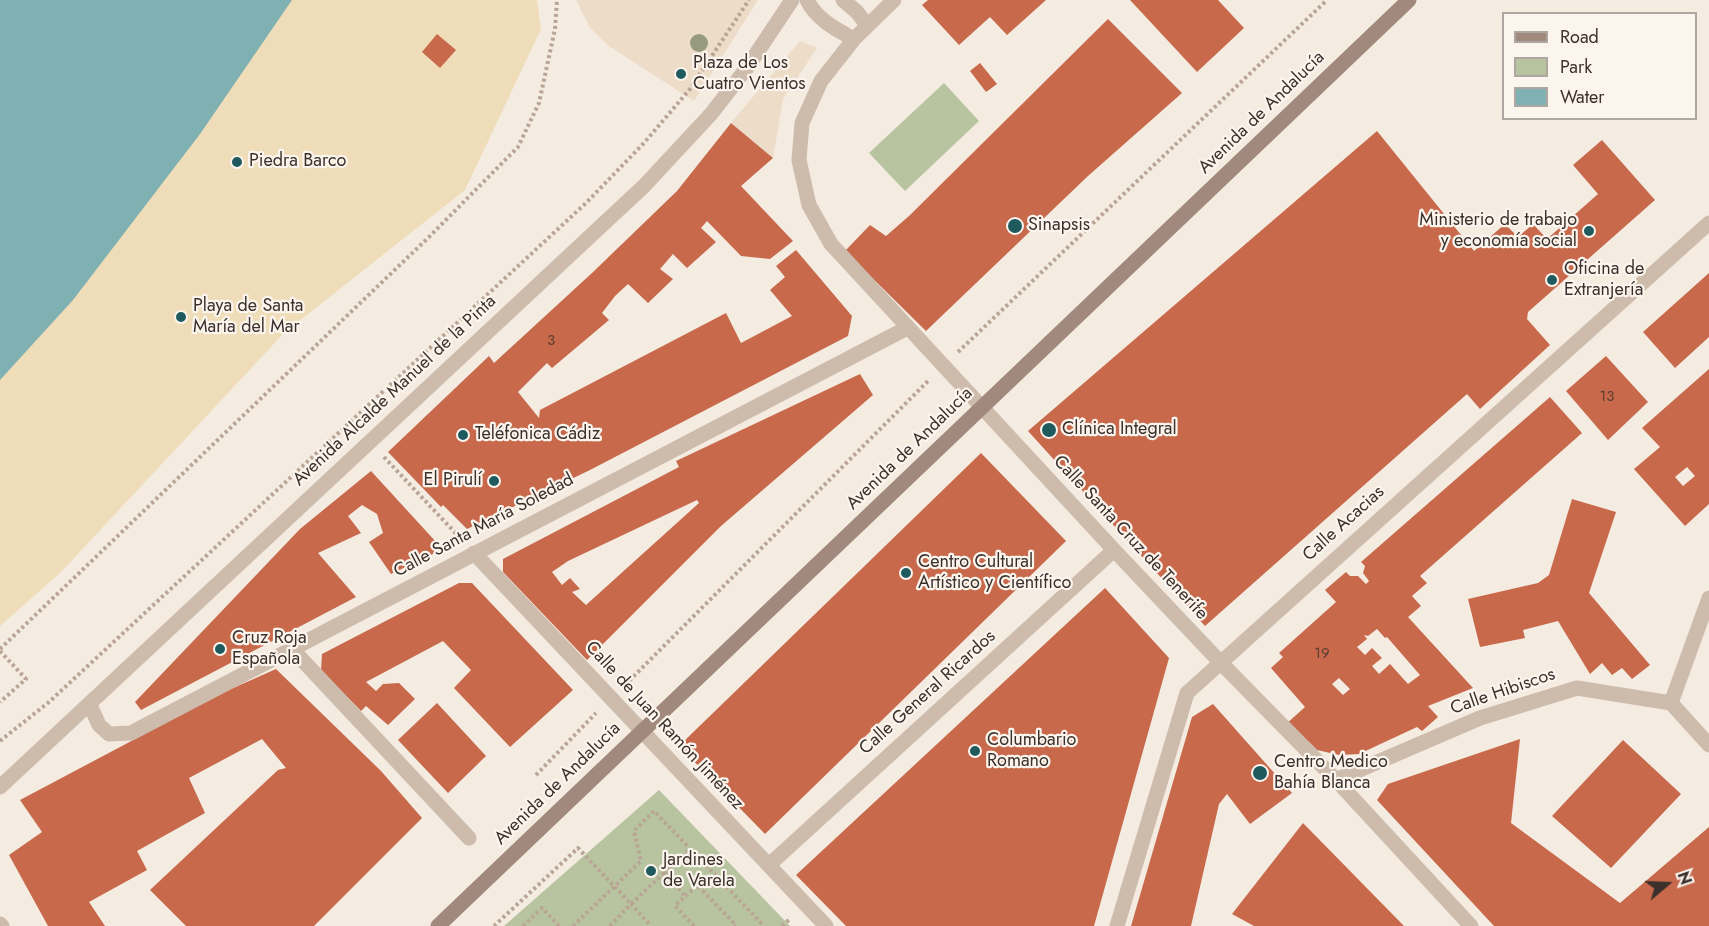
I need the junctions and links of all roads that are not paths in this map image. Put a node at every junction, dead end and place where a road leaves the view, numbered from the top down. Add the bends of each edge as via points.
1 (792, 0) edge
2 (807, 0) edge
3 (843, 0) edge
4 (1408, 0) edge
5 (892, 2) edge
6 (867, 25) junction
7 (854, 39) junction
8 (1709, 223) edge
9 (907, 328) junction
10 (981, 407) junction
11 (1114, 550) junction
12 (474, 553) junction
13 (1709, 598) edge
14 (292, 649) junction
15 (1220, 662) junction
16 (1671, 703) junction
17 (90, 705) junction
18 (642, 731) junction
19 (1709, 745) edge
20 (1336, 780) junction
21 (0, 787) edge
22 (469, 838) dead end
23 (769, 865) junction
24 (438, 926) edge
25 (826, 926) edge
26 (1117, 926) edge
27 (1471, 926) edge

1 - 17 street, Avenida Alcalde Manuel de la Pinta via 711,114 644,186
2 - 7 street via 828,25
3 - 6 street
4 - 10 main road, Avenida de Andalucía
5 - 6 street, Calle Santa Cruz de Tenerife
6 - 7 street, Calle Santa Cruz de Tenerife
7 - 9 street, Calle Santa Cruz de Tenerife via 821,81 802,123 799,160 809,205 831,244
8 - 15 street, Calle Acacias
9 - 10 street, Calle Santa Cruz de Tenerife
9 - 12 street, Calle Santa María Soledad
10 - 11 street, Calle Santa Cruz de Tenerife
10 - 18 main road, Avenida de Andalucía
11 - 15 street, Calle Santa Cruz de Tenerife
11 - 23 street, Calle General Ricardos
12 - 14 street, Calle Santa María Soledad
12 - 18 street, Calle de Juan Ramón Jiménez
13 - 16 street
14 - 17 street, Calle Santa María Soledad via 131,733 109,734 99,725
14 - 22 street
15 - 20 street, Calle Santa Cruz de Tenerife
15 - 26 street, Calle Acacias via 1187,693
16 - 19 street
16 - 20 street, Calle Hibiscos via 1577,688 1480,718
17 - 21 street, Avenida Alcalde Manuel de la Pinta
18 - 23 street, Calle de Juan Ramón Jiménez
18 - 24 main road, Avenida de Andalucía
20 - 27 street, Calle Santa Cruz de Tenerife
23 - 25 street, Calle de Juan Ramón Jiménez

